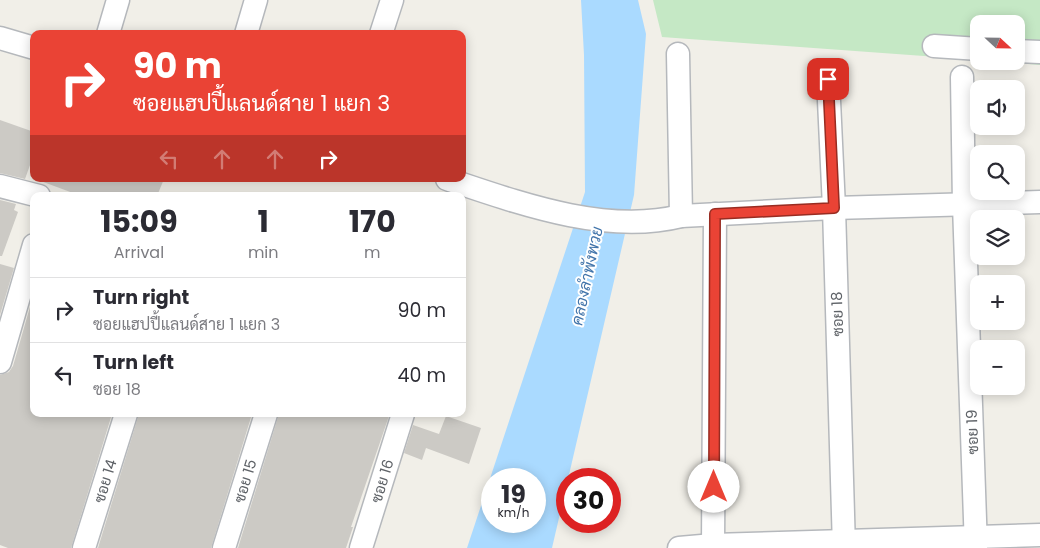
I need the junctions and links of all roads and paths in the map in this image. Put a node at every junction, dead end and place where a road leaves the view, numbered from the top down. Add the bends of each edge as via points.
1 (118, 0) edge
2 (256, 0) edge
3 (392, 0) edge
4 (109, 30) edge
5 (247, 30) edge
6 (382, 30) edge
7 (0, 38) edge
8 (934, 46) dead end
9 (30, 47) edge
10 (970, 48) edge
11 (1025, 51) edge
12 (1040, 52) edge
13 (678, 54) dead end
14 (962, 77) dead end
15 (828, 79) dead end
16 (456, 182) edge
17 (0, 186) edge
18 (30, 194) edge
19 (1040, 202) edge
20 (964, 205) junction
21 (834, 208) junction
22 (715, 214) junction
23 (671, 219) junction
24 (30, 258) edge
25 (0, 362) edge
26 (125, 417) edge
27 (265, 417) edge
28 (402, 417) edge
29 (1040, 535) edge
30 (976, 542) edge
31 (844, 545) edge
32 (713, 547) edge
33 (84, 548) edge
34 (224, 548) edge
35 (361, 548) edge
36 (679, 548) edge

1 - 4 street
2 - 5 street
3 - 6 street
7 - 9 street
8 - 10 street
11 - 12 street
13 - 23 street
14 - 20 street, ซอย 19
15 - 21 street, ซอย 18
16 - 23 street via 547,211 616,221
17 - 18 street
19 - 20 street
20 - 21 street
20 - 30 street, ซอย 19
21 - 22 street
21 - 31 street, ซอย 18
22 - 23 street
22 - 32 street
24 - 25 street
26 - 33 street, ซอย 14
27 - 34 street, ซอย 15
28 - 35 street, ซอย 16
29 - 30 street
30 - 31 street
31 - 32 street
32 - 36 street

